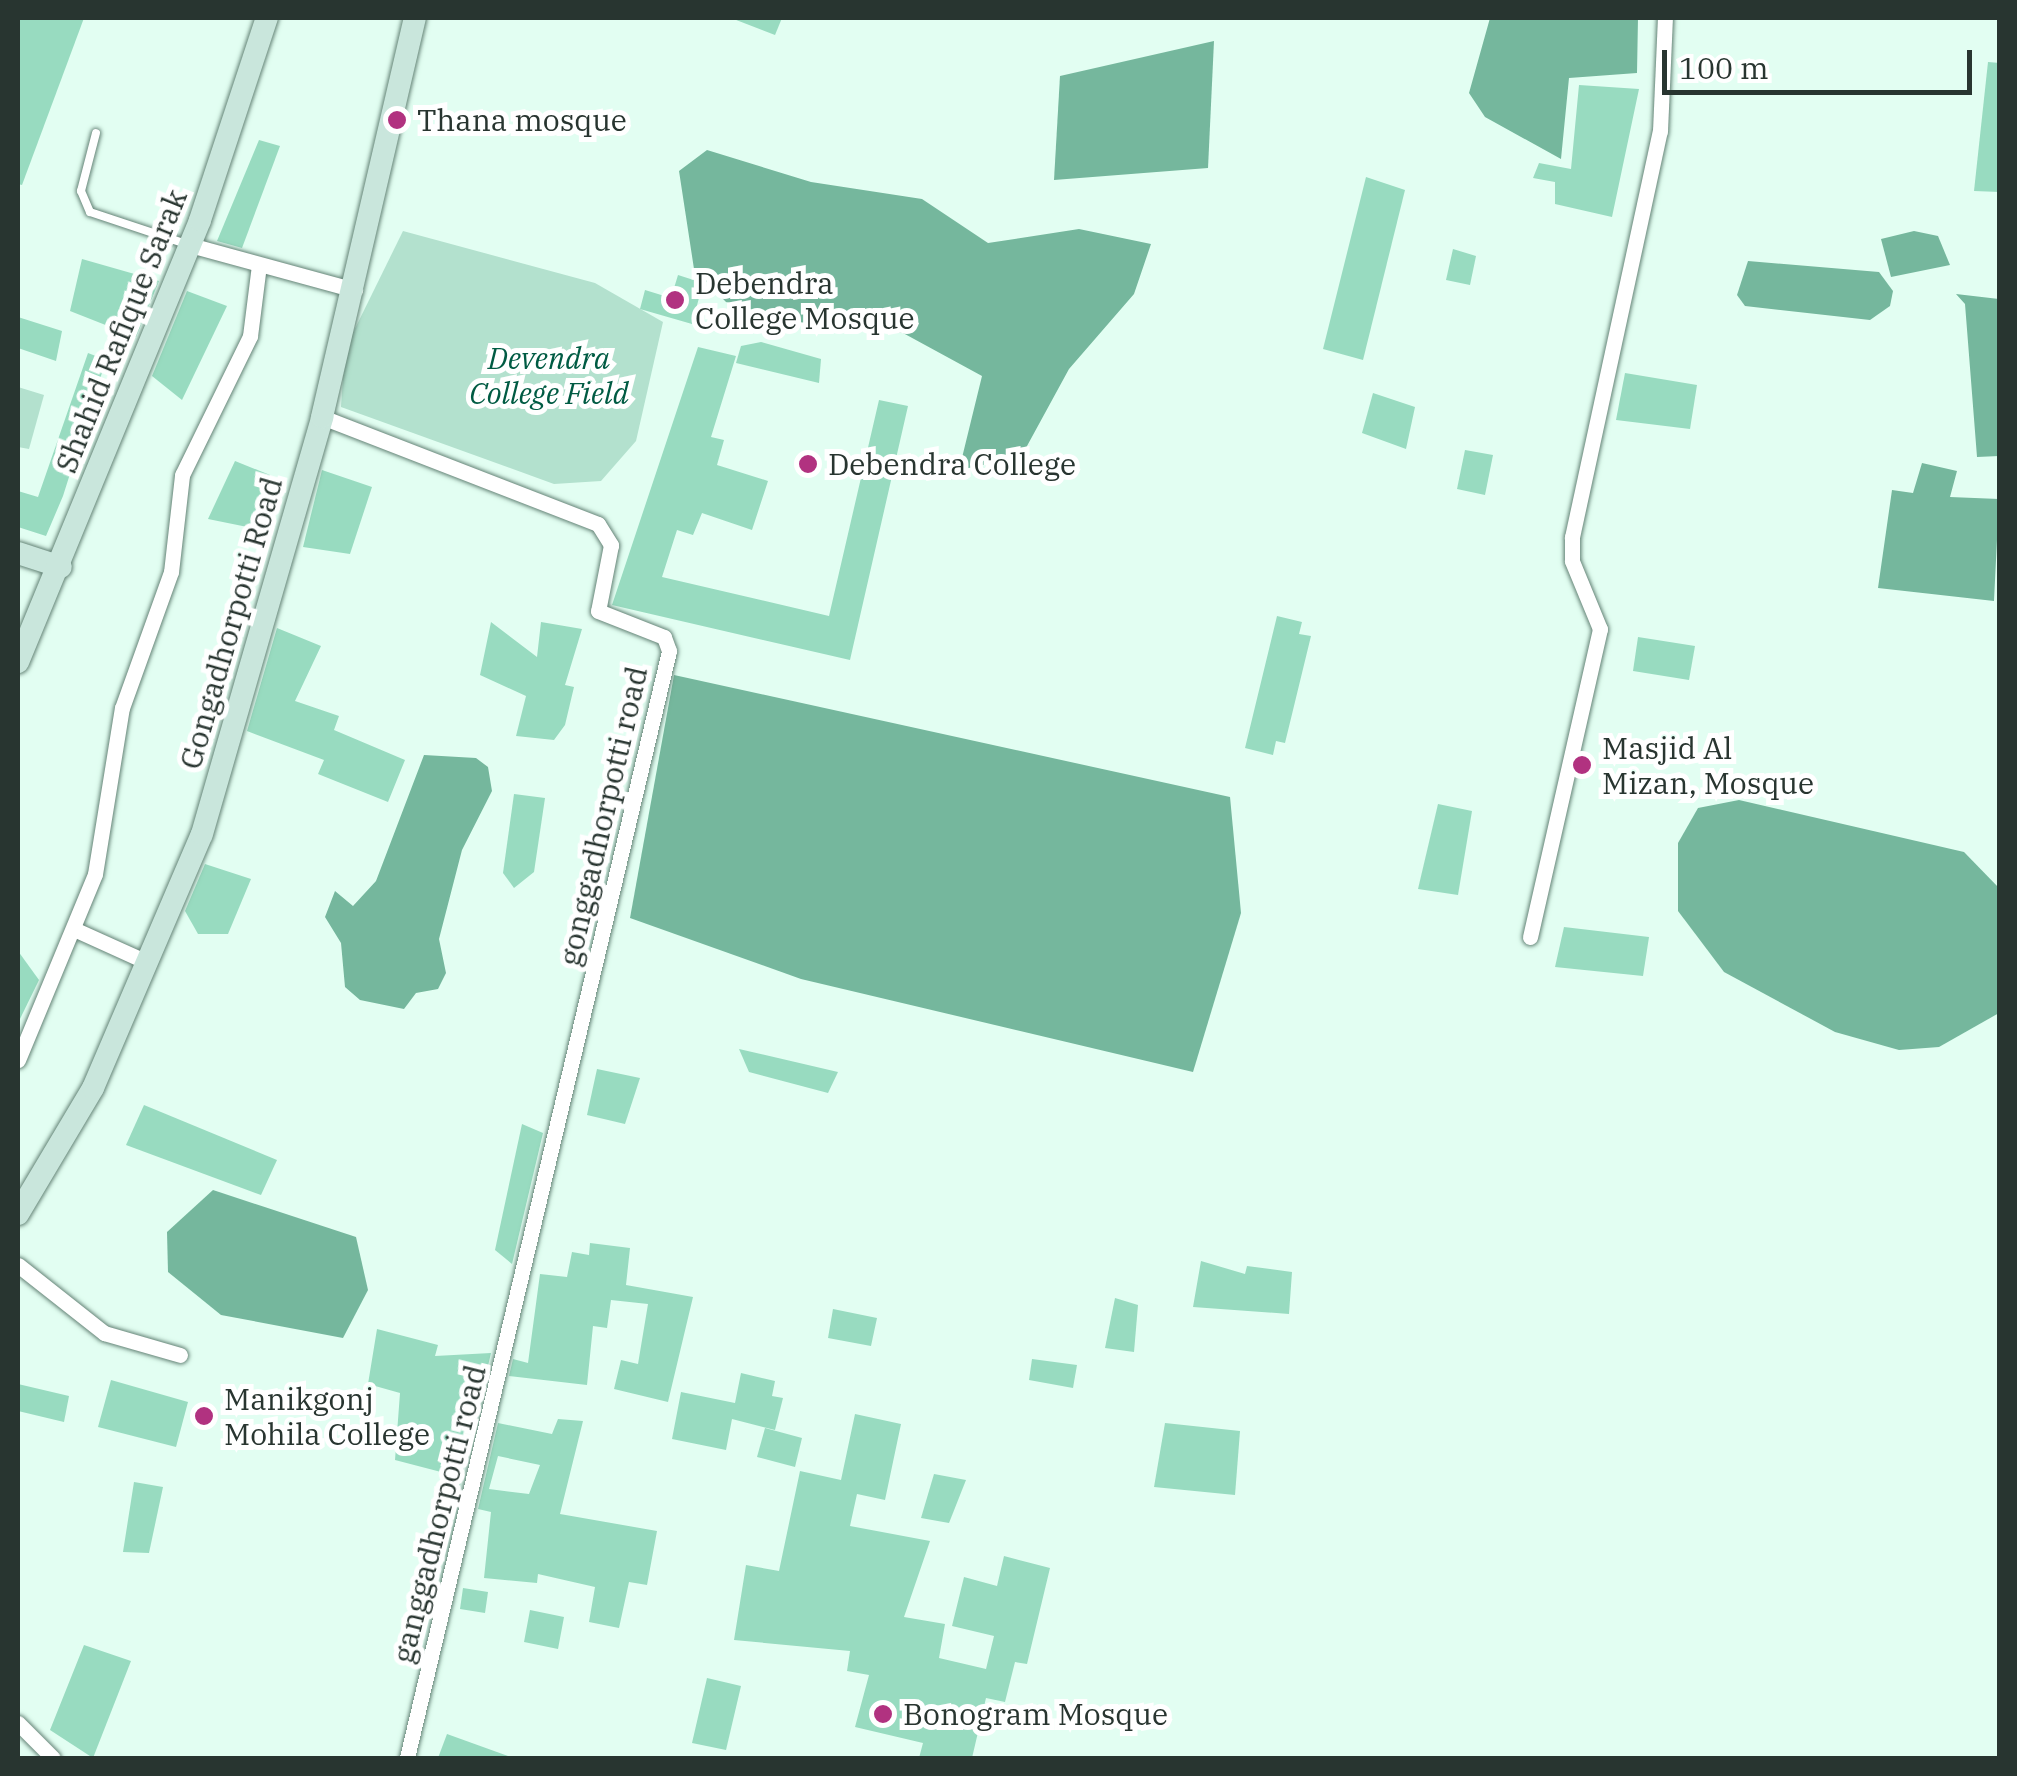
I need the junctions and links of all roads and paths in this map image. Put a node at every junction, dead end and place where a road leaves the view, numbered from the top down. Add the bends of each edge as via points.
1 (267, 18) edge
2 (415, 18) edge
3 (1665, 18) edge
4 (96, 133) dead end
5 (190, 245) junction
6 (265, 266) junction
7 (348, 288) junction
8 (322, 418) junction
9 (18, 554) edge
10 (61, 567) junction
11 (18, 662) edge
12 (81, 932) junction
13 (1530, 937) dead end
14 (138, 958) junction
15 (18, 1060) edge
16 (18, 1214) edge
17 (18, 1265) edge
18 (524, 1283) joint
19 (180, 1355) dead end
20 (18, 1723) edge
21 (53, 1758) edge
22 (408, 1758) edge

1 - 5 street, Shahid Rafique Sarak
2 - 7 street, Gongadhorpotti Road
3 - 13 street via 1660,131 1572,537 1572,562 1600,629
4 - 5 lane via 81,191 90,212
5 - 6 street
5 - 10 street, Shahid Rafique Sarak
6 - 7 street
6 - 12 street via 250,336 182,475 170,572 122,708
7 - 8 street, Gongadhorpotti Road
8 - 14 street, Gongadhorpotti Road via 202,834
8 - 18 street, gonggadhorpotti road via 598,524 611,545 598,612 669,643
9 - 10 street
10 - 11 street, Shahid Rafique Sarak
12 - 14 street
12 - 15 street
14 - 16 street, Gongadhorpotti Road via 86,1103
17 - 19 street via 104,1333
18 - 22 street, ganggadhorpotti road
20 - 21 street

